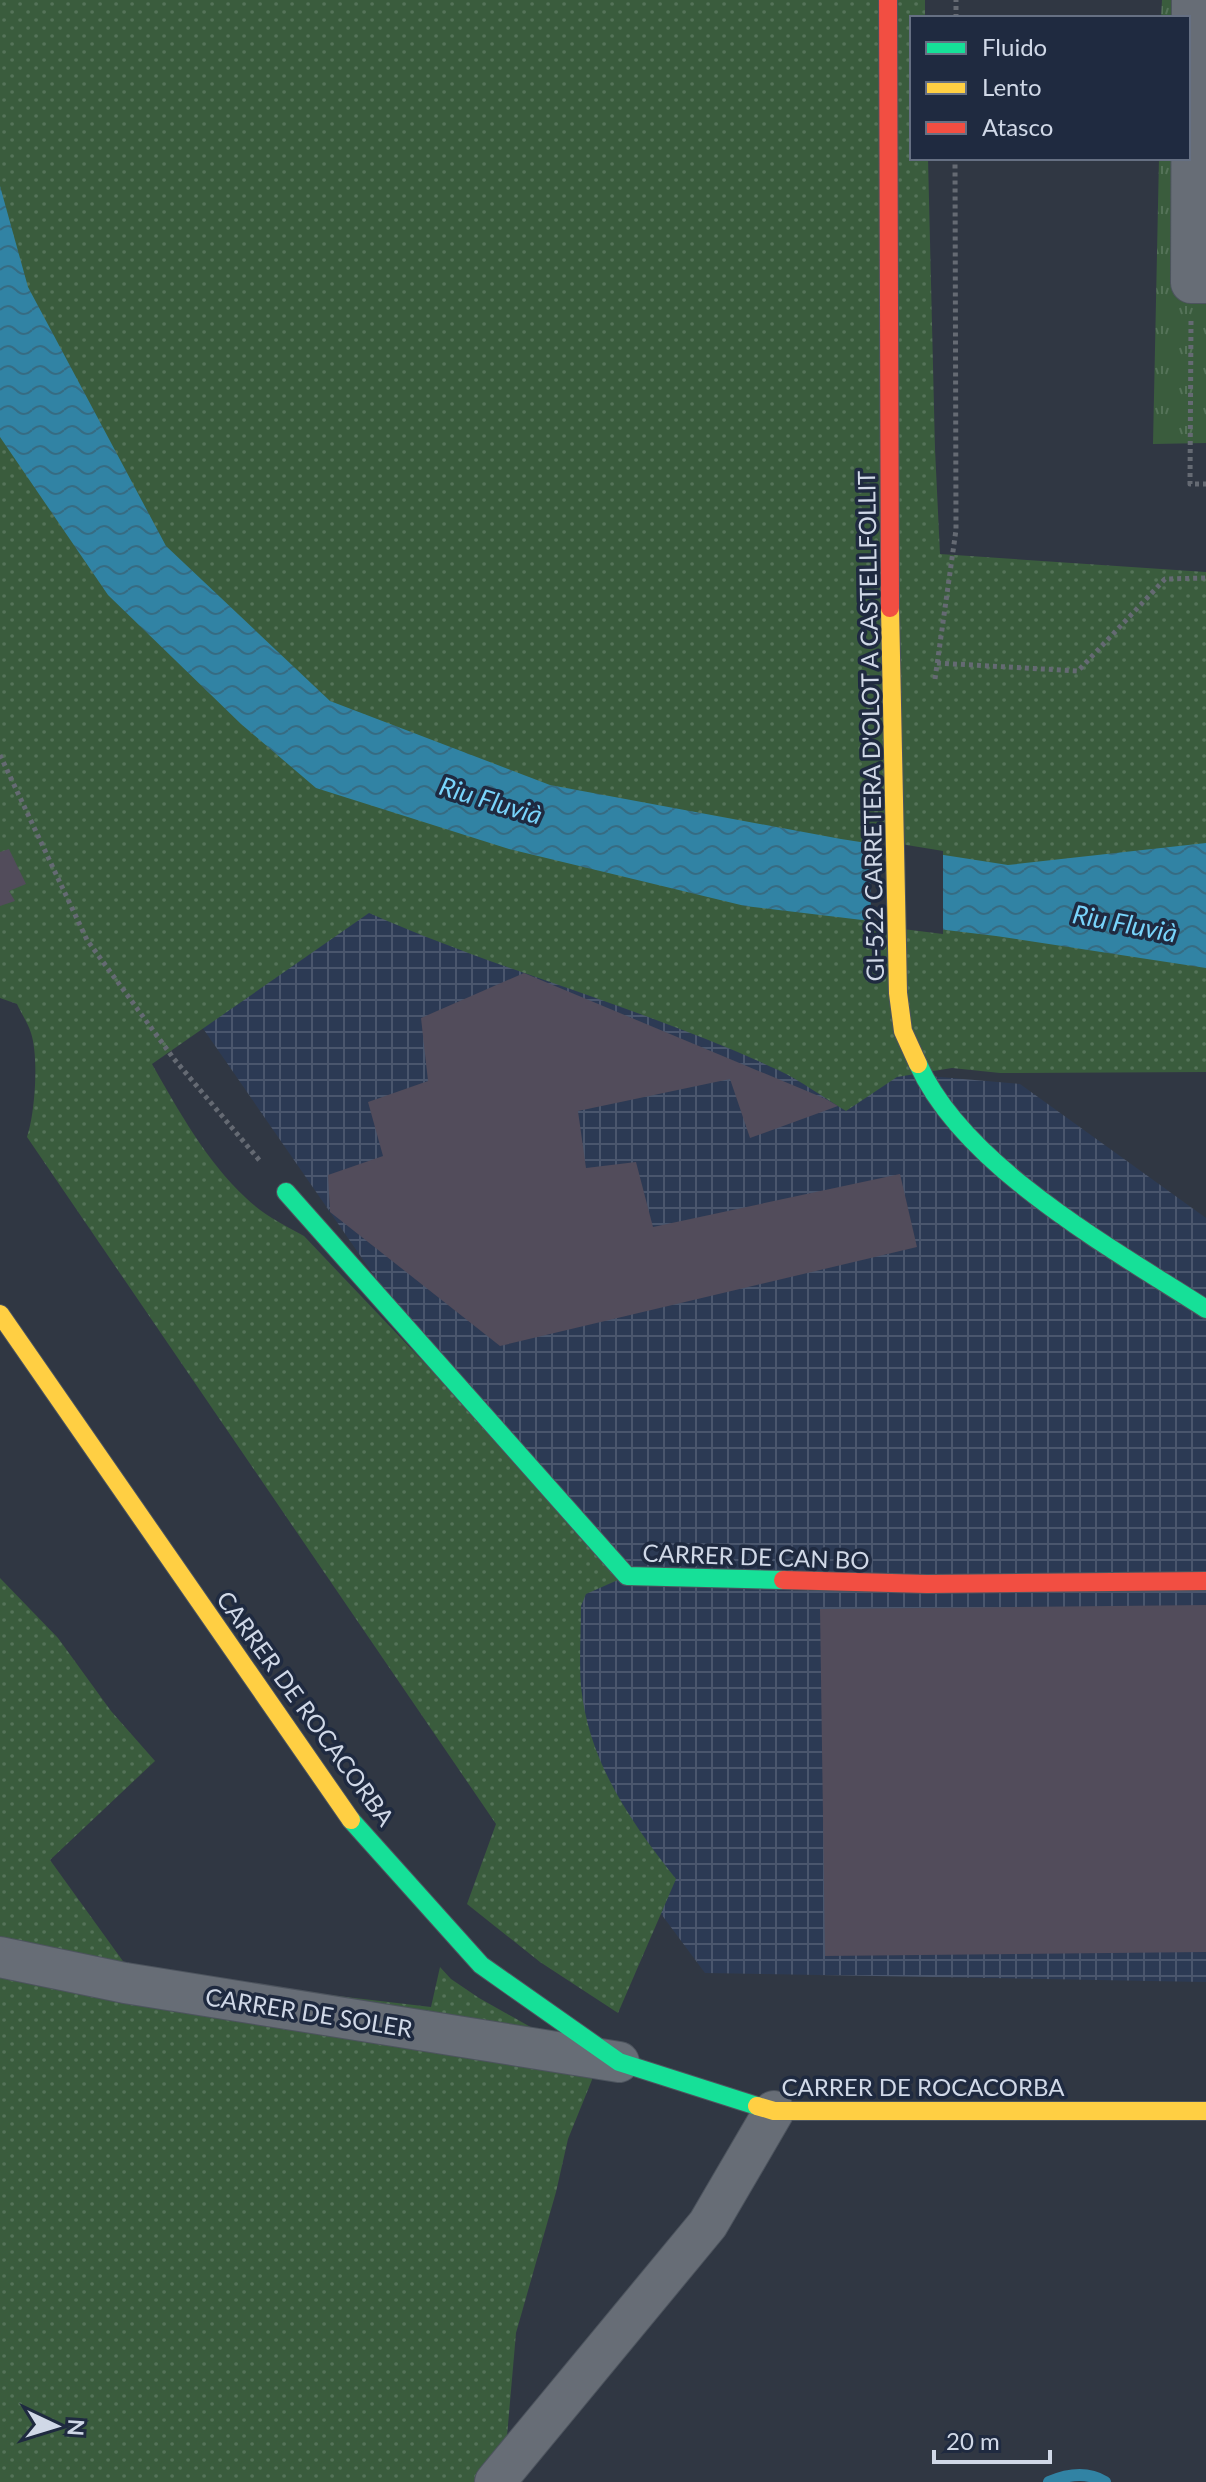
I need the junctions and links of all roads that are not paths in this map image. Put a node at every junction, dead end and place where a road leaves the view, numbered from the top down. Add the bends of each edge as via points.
1 (888, 0) edge
2 (1192, 0) edge
3 (1199, 283) edge
4 (286, 1192) road end
5 (1206, 1309) edge
6 (0, 1314) edge
7 (1206, 1581) edge
8 (0, 1957) edge
9 (619, 2062) junction
10 (774, 2111) junction
11 (1206, 2111) edge
12 (495, 2482) edge

1 - 5 street, GI-522 CARRETERA D'OLOT A CASTELLFOLLIT via 890,692 903,1031 929,1089 974,1142 1055,1212
2 - 3 street
4 - 7 street, CARRER DE CAN BO via 627,1576 927,1584
6 - 9 street, CARRER DE ROCACORBA via 349,1818 481,1965
8 - 9 street, CARRER DE SOLER via 125,1983
9 - 10 street, CARRER DE ROCACORBA
10 - 11 street, CARRER DE ROCACORBA
10 - 12 street via 708,2224

